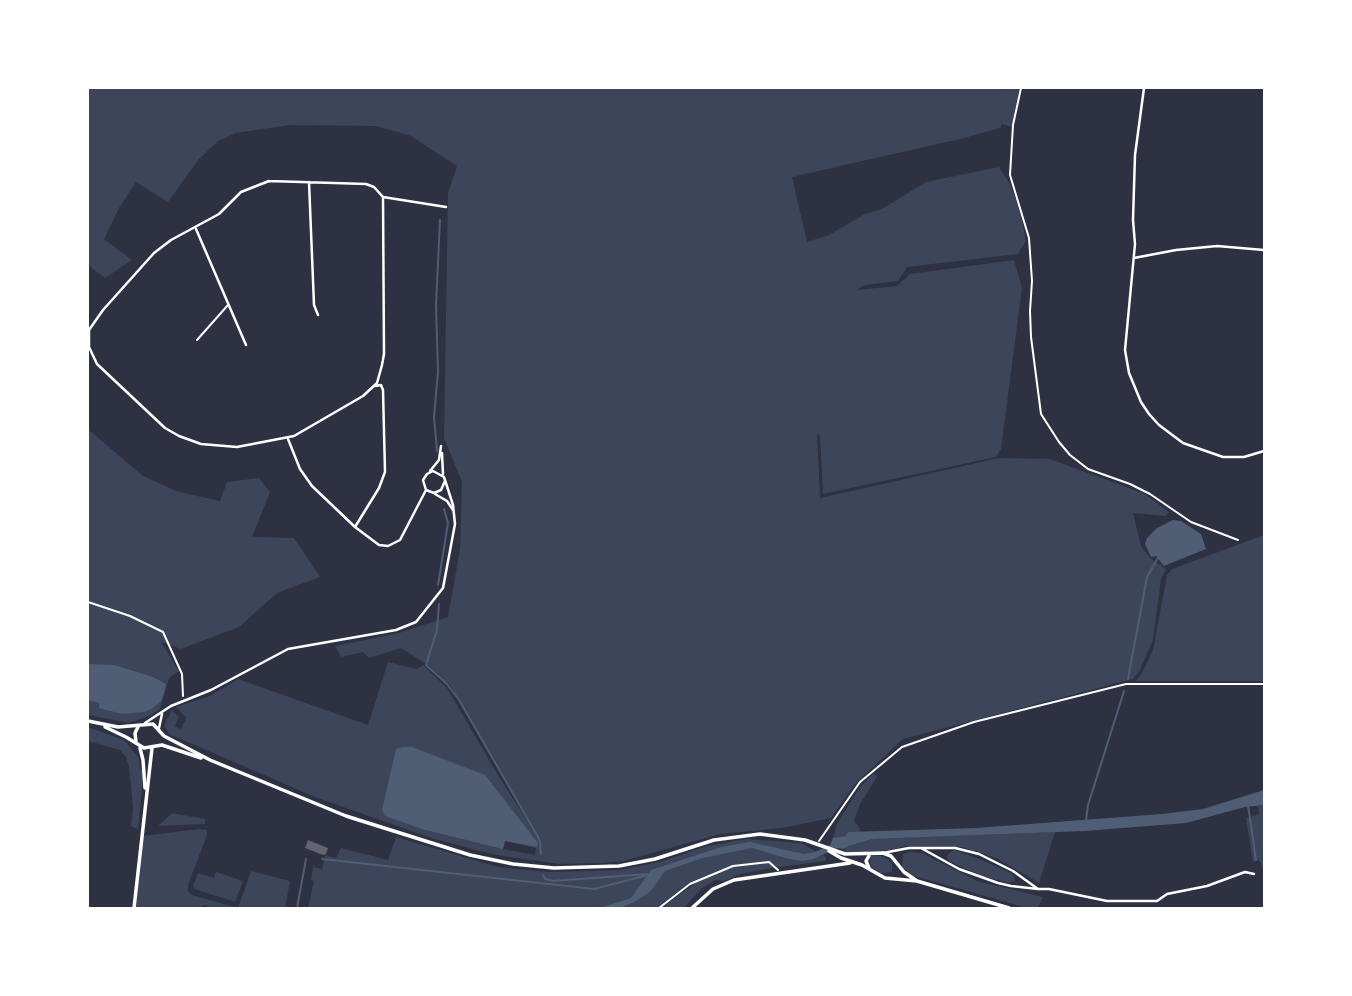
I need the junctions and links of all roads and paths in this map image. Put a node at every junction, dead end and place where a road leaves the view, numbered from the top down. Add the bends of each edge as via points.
1 (1021, 88) edge
2 (1144, 88) edge
3 (309, 182) junction
4 (383, 197) junction
5 (446, 207) dead end
6 (195, 228) junction
7 (1265, 250) edge
8 (1134, 258) junction
9 (229, 304) junction
10 (318, 316) dead end
11 (88, 329) edge
12 (197, 340) dead end
13 (246, 345) dead end
14 (375, 386) junction
15 (288, 439) junction
16 (1265, 451) edge
17 (427, 474) junction
18 (444, 479) junction
19 (426, 490) junction
20 (432, 493) junction
21 (454, 512) junction
22 (355, 527) junction
23 (1238, 540) dead end
24 (88, 602) edge
25 (1265, 684) edge
26 (184, 701) junction
27 (163, 711) junction
28 (88, 721) edge
29 (144, 723) junction
30 (100, 725) junction
31 (159, 731) junction
32 (138, 745) junction
33 (153, 747) junction
34 (210, 760) junction
35 (145, 804) junction
36 (819, 845) junction
37 (921, 848) junction
38 (901, 850) junction
39 (834, 853) junction
40 (870, 853) junction
41 (883, 853) junction
42 (857, 854) junction
43 (841, 858) junction
44 (895, 861) junction
45 (855, 862) junction
46 (825, 868) junction
47 (870, 870) junction
48 (779, 872) junction
49 (1254, 874) dead end
50 (888, 878) junction
51 (917, 881) junction
52 (1038, 889) junction
53 (134, 908) edge
54 (659, 908) edge
55 (692, 908) edge
56 (1009, 908) edge

1 - 23 path via 1010,175 1029,238 1031,337 1041,414 1059,442 1087,469 1130,484 1191,522
2 - 8 street via 1135,155
3 - 4 street via 366,184
3 - 6 street via 270,180 249,188
3 - 10 street
4 - 5 street
4 - 14 street via 384,354
6 - 9 street
6 - 11 street via 154,253
7 - 8 street via 1217,246
8 - 16 street via 1125,350 1140,402 1159,425 1191,446 1233,457
9 - 12 lane
9 - 13 street
11 - 15 street via 89,347 97,364 172,432 222,447
14 - 15 street
14 - 22 street via 381,385 383,390 385,472
15 - 22 street via 312,486
17 - 18 street via 436,471
17 - 18 street via 439,460 441,446
17 - 19 street
18 - 20 street via 441,490
18 - 21 street
19 - 20 street
19 - 22 street via 393,545 379,545
20 - 21 street via 447,501
21 - 26 street via 443,588 416,622 396,630 295,646
24 - 26 path via 163,632 181,674
25 - 36 path via 1126,684 974,722 902,747 860,782
26 - 27 street
27 - 29 street
27 - 31 street
28 - 30 street
29 - 30 street
29 - 31 street
29 - 32 street via 135,733
30 - 32 street
31 - 33 street
31 - 34 street
32 - 33 street
32 - 35 street via 145,772
33 - 34 street via 169,747
33 - 35 street
34 - 36 street via 346,816 470,855 533,867 619,866 747,835 790,837
35 - 53 street
36 - 39 street
37 - 38 street
37 - 52 street via 958,869 998,883
37 - 52 street via 979,854
38 - 41 street
38 - 44 street
39 - 42 street
39 - 43 street
40 - 41 street
40 - 42 street
40 - 47 street via 866,861
41 - 44 street
42 - 43 street
43 - 45 street
43 - 46 street
44 - 50 street via 895,872
44 - 51 street
45 - 46 street
45 - 47 street
46 - 48 street
47 - 50 street
48 - 54 path via 769,862 733,866 690,884
48 - 55 street via 723,884
49 - 52 street via 1245,872 1167,894 1157,901 1107,901
50 - 51 street
51 - 56 street

